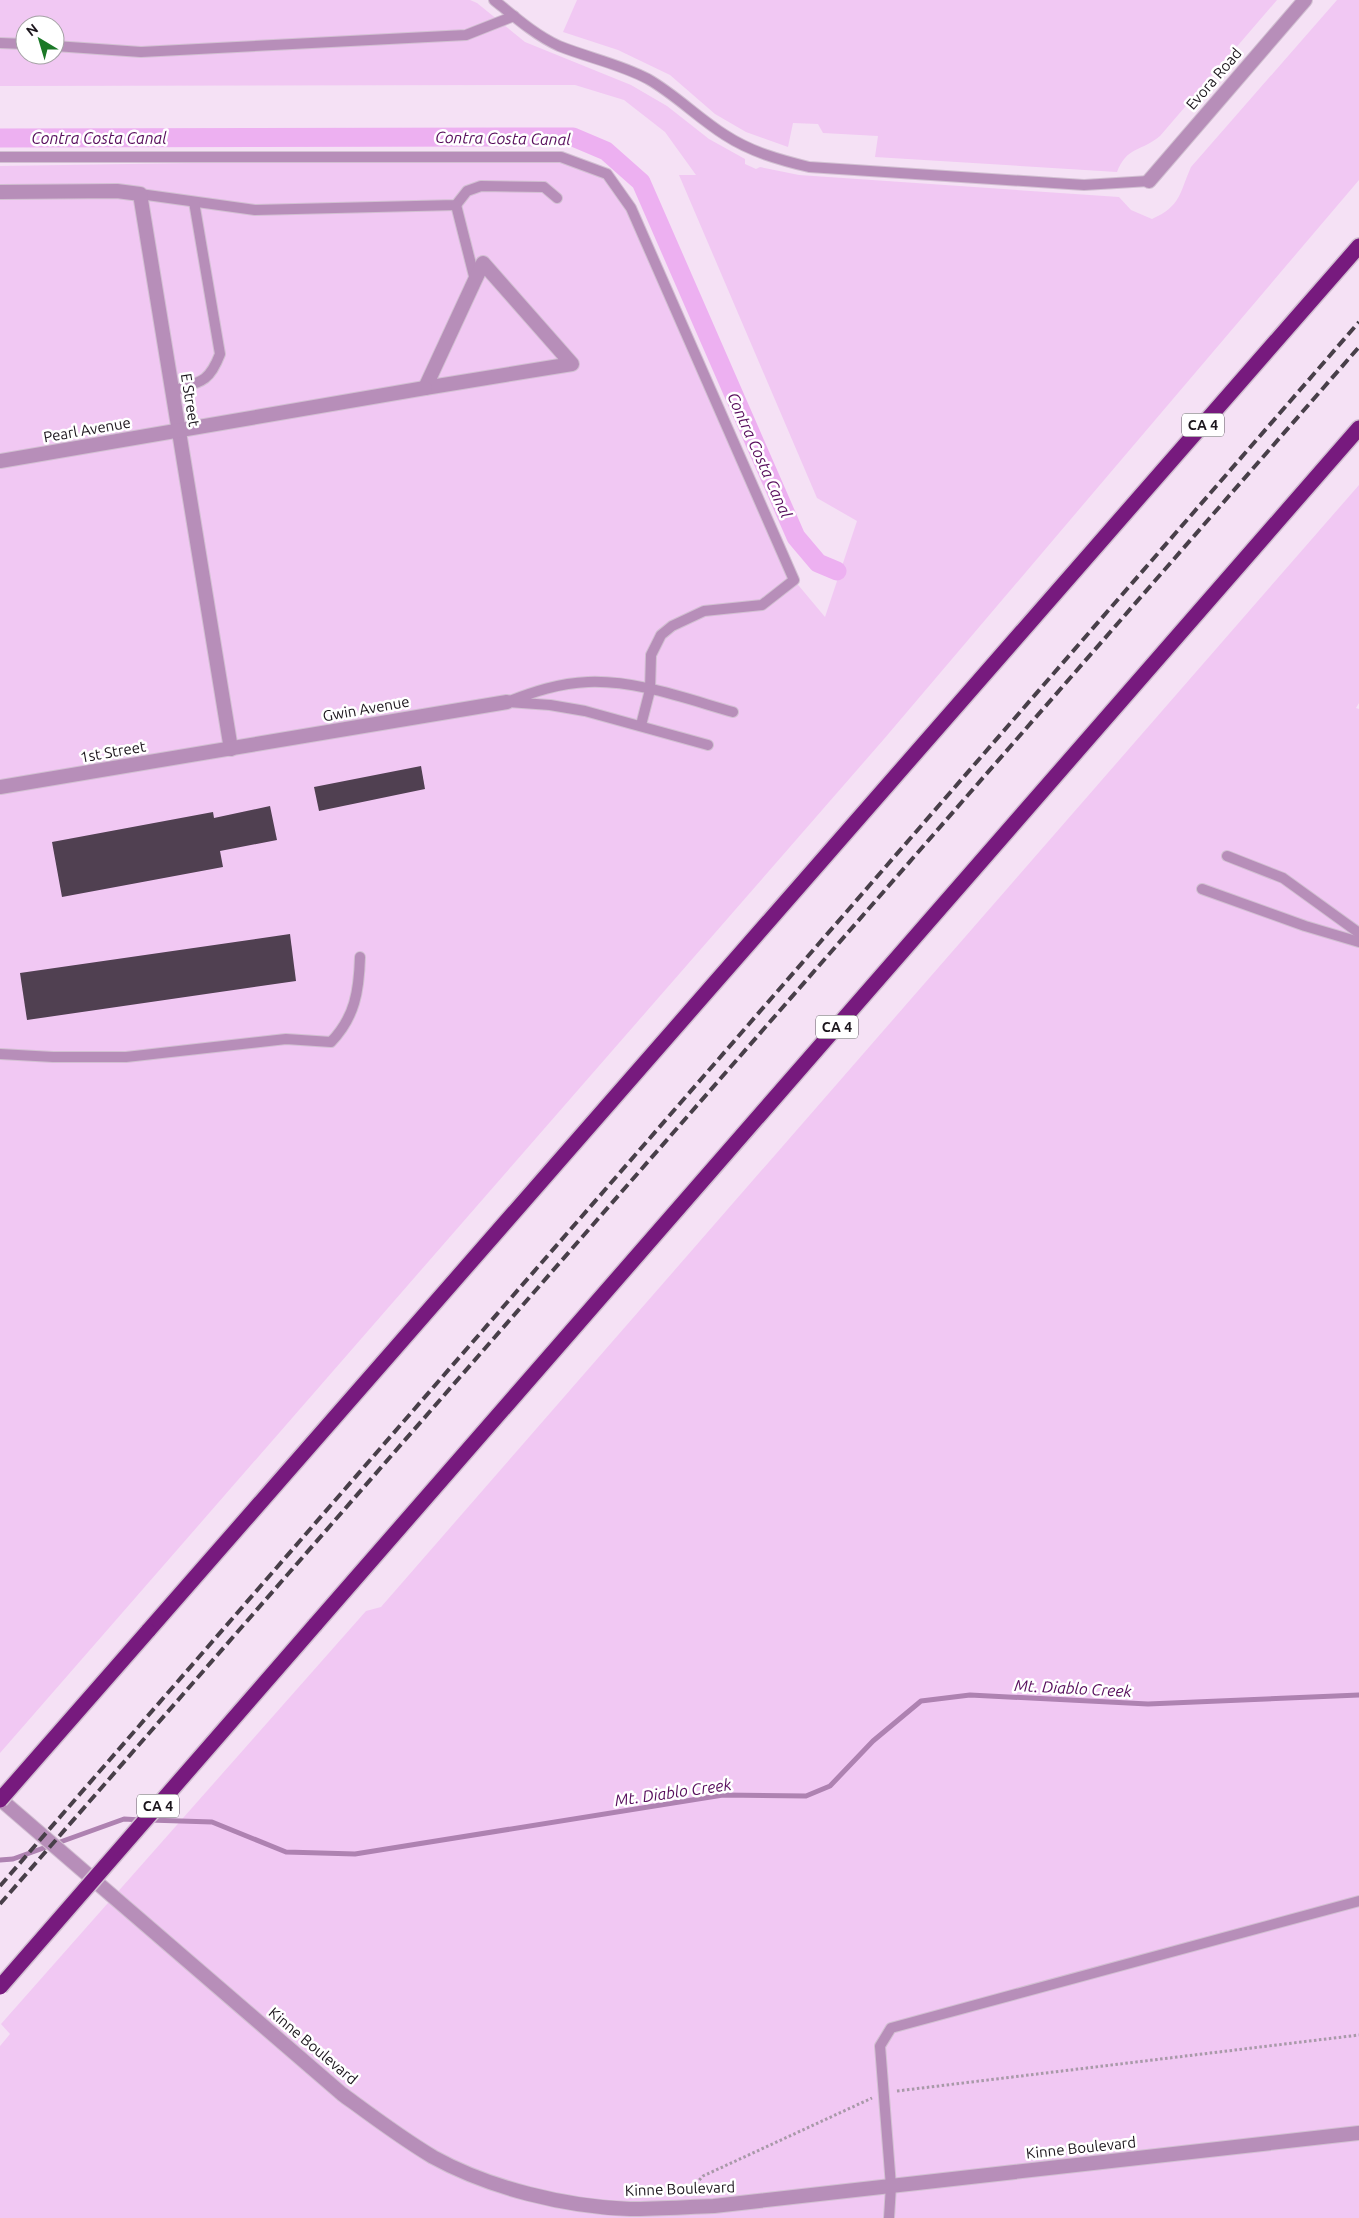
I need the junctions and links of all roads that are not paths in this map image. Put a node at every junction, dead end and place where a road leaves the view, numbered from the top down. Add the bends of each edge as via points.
1 (494, 0) edge
2 (1305, 0) edge
3 (514, 16) junction
4 (0, 43) edge
5 (15, 44) edge
6 (65, 47) edge
7 (0, 157) edge
8 (1149, 181) joint
9 (0, 192) edge
10 (140, 194) junction
11 (557, 198) dead end
12 (194, 202) junction
13 (456, 205) junction
14 (1359, 241) edge
15 (1359, 246) edge
16 (475, 280) junction
17 (1328, 282) junction
18 (425, 388) junction
19 (172, 391) junction
20 (1359, 428) edge
21 (179, 430) junction
22 (0, 461) edge
23 (650, 690) junction
24 (507, 702) junction
25 (733, 712) dead end
26 (641, 726) junction
27 (708, 745) dead end
28 (231, 748) junction
29 (0, 787) edge
30 (1227, 856) dead end
31 (1202, 889) dead end
32 (1359, 932) edge
33 (1359, 942) edge
34 (360, 958) dead end
35 (0, 1054) edge
36 (0, 1799) edge
37 (1359, 1901) edge
38 (0, 1987) edge
39 (1359, 2133) edge
40 (890, 2186) junction
41 (889, 2218) edge

1 - 3 lane
2 - 8 street, Evora Road
3 - 6 lane via 466,35 141,52
3 - 8 lane via 536,34 559,46 648,79 674,95 725,136 780,160 810,167 1084,185
4 - 5 lane
7 - 23 lane via 561,157 607,174 631,208 794,580 762,605 704,611 672,626 661,635 650,655
9 - 10 street via 117,191
10 - 12 lane
10 - 19 street, E Street
11 - 13 lane via 544,187 481,186 467,192
12 - 13 lane via 255,210
12 - 19 lane via 220,354 213,372 202,382
13 - 16 lane
14 - 17 highway
15 - 17 highway, CA 4
16 - 18 street
16 - 18 street, Pearl Avenue via 483,263 572,364
17 - 36 highway, CA 4, bridge
18 - 21 street, Pearl Avenue
19 - 21 street, E Street
20 - 38 highway, CA 4, bridge
21 - 22 street, Pearl Avenue
21 - 28 street, E Street
23 - 24 lane via 588,682 559,686
23 - 25 lane
23 - 26 lane
24 - 26 lane via 585,710
24 - 28 street, Gwin Avenue
26 - 27 lane
28 - 29 street, 1st Street
30 - 32 lane via 1283,878
31 - 33 lane
34 - 35 lane via 359,988 353,1012 342,1032 331,1042 286,1039 126,1057
36 - 40 street, Kinne Boulevard via 342,2094 394,2132 472,2176 550,2198 629,2208 714,2206
37 - 40 lane via 891,2028 880,2046
39 - 40 street, Kinne Boulevard
40 - 41 lane

